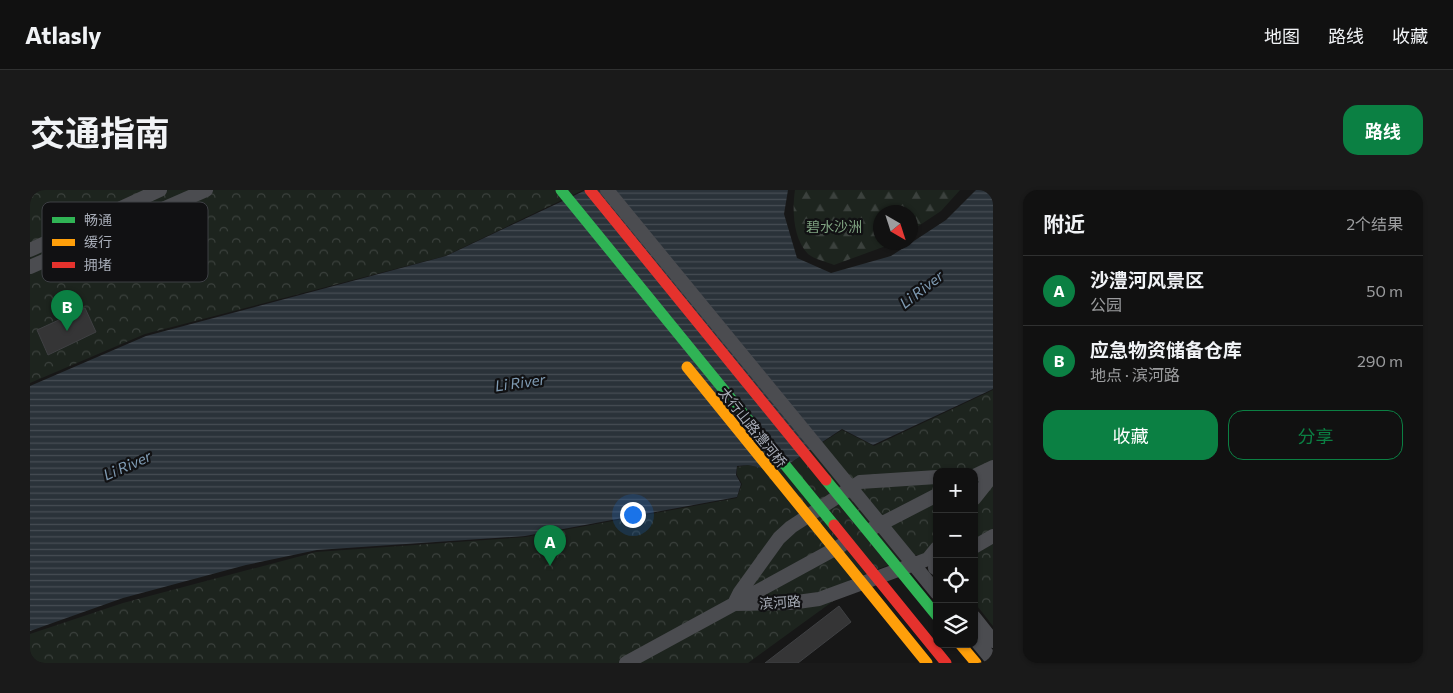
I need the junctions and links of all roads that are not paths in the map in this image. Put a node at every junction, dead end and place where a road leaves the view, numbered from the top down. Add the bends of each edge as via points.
1 (160, 190) edge
2 (206, 190) edge
3 (561, 190) edge
4 (590, 190) edge
5 (607, 190) edge
6 (134, 202) edge
7 (179, 202) edge
8 (42, 245) edge
9 (30, 250) edge
10 (42, 262) edge
11 (30, 267) edge
12 (680, 358) dead end
13 (993, 467) edge
14 (978, 474) edge
15 (993, 475) edge
16 (933, 477) edge
17 (978, 494) edge
18 (933, 497) edge
19 (880, 524) junction
20 (867, 531) junction
21 (993, 536) edge
22 (847, 542) junction
23 (978, 545) edge
24 (834, 549) junction
25 (933, 566) edge
26 (857, 584) junction
27 (933, 588) edge
28 (734, 604) junction
29 (933, 611) edge
30 (978, 622) edge
31 (993, 640) edge
32 (978, 643) edge
33 (963, 648) edge
34 (993, 661) edge
35 (626, 663) edge
36 (916, 663) edge
37 (927, 663) edge
38 (946, 663) edge
39 (976, 663) edge

1 - 6 street
2 - 7 street
3 - 22 main road, 太行山路澧河桥
4 - 20 main road, 太行山路澧河桥
5 - 19 street
8 - 9 street
10 - 11 street
12 - 24 main road, 太行山路澧河桥
13 - 14 street
15 - 17 street
16 - 28 street via 860,482 779,538
18 - 19 street
19 - 20 street
19 - 27 street
20 - 29 main road, 太行山路澧河桥
21 - 23 street
22 - 24 street
22 - 38 main road, 太行山路澧河桥
24 - 26 main road, 太行山路澧河桥
24 - 28 street
25 - 26 street, 滨河路
26 - 28 street, 滨河路 via 819,599
26 - 36 street
26 - 37 main road, 太行山路澧河桥
28 - 35 street, 滨河路
30 - 31 street
32 - 34 street
33 - 39 main road

